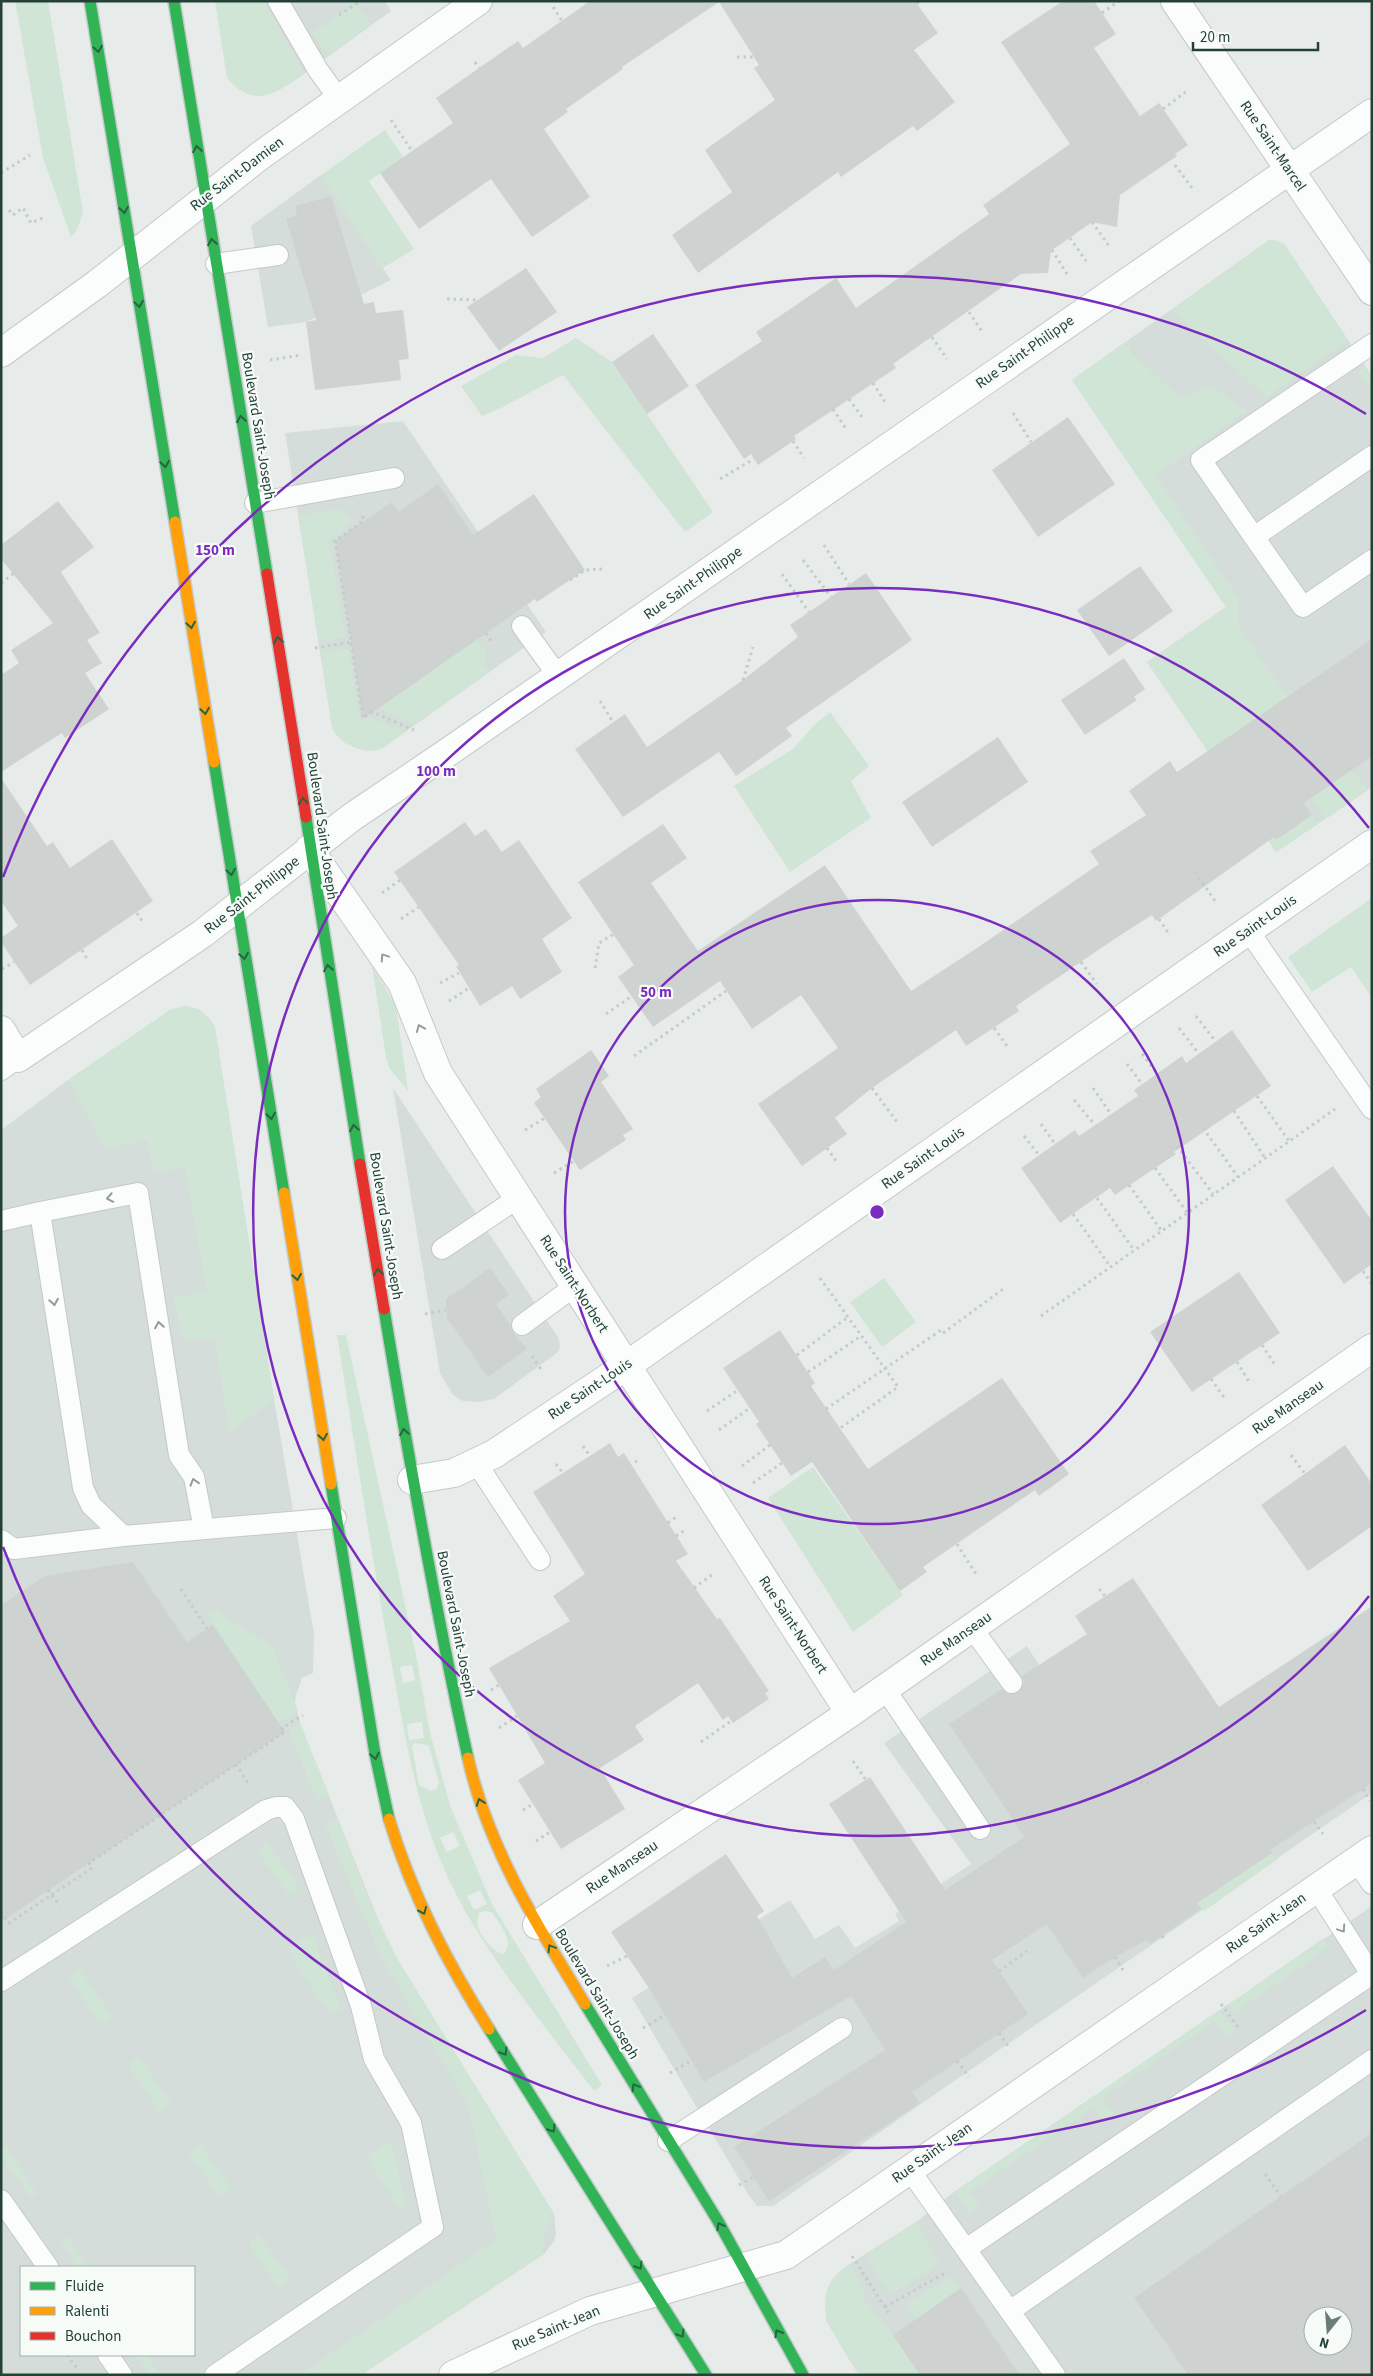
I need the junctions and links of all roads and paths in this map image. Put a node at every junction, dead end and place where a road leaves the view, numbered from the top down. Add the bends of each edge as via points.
1 (90, 1) edge
2 (174, 1) edge
3 (278, 1) edge
4 (360, 1) edge
5 (478, 1) edge
6 (1120, 1) edge
7 (1175, 1) edge
8 (553, 7) dead end
9 (1102, 13) dead end
10 (339, 15) dead end
11 (562, 21) dead end
12 (737, 57) dead end
13 (754, 57) dead end
14 (475, 62) dead end
15 (479, 68) dead end
16 (1187, 90) dead end
17 (339, 99) junction
18 (1163, 109) dead end
19 (1372, 113) edge
20 (391, 120) dead end
21 (412, 151) dead end
22 (30, 155) dead end
23 (1175, 165) dead end
24 (1289, 171) junction
25 (1, 172) edge
26 (1192, 188) dead end
27 (205, 197) junction
28 (9, 210) dead end
29 (43, 218) dead end
30 (1092, 222) dead end
31 (1070, 238) dead end
32 (1109, 246) dead end
33 (1052, 250) dead end
34 (278, 255) dead end
35 (132, 256) junction
36 (1086, 261) dead end
37 (216, 264) junction
38 (1068, 274) dead end
39 (1372, 291) edge
40 (447, 299) dead end
41 (478, 300) dead end
42 (968, 312) dead end
43 (983, 333) dead end
44 (932, 337) dead end
45 (1372, 344) edge
46 (1, 353) edge
47 (301, 355) dead end
48 (946, 359) dead end
49 (267, 360) dead end
50 (873, 383) dead end
51 (849, 399) dead end
52 (885, 402) dead end
53 (833, 410) dead end
54 (1013, 413) dead end
55 (862, 418) dead end
56 (846, 429) dead end
57 (793, 441) dead end
58 (1031, 442) dead end
59 (1372, 456) edge
60 (804, 458) dead end
61 (754, 459) dead end
62 (394, 478) dead end
63 (720, 479) dead end
64 (255, 503) junction
65 (364, 521) dead end
66 (1254, 537) junction
67 (824, 545) dead end
68 (802, 560) dead end
69 (1372, 560) edge
70 (602, 569) dead end
71 (13, 574) dead end
72 (782, 574) dead end
73 (570, 580) dead end
74 (1, 582) edge
75 (849, 584) dead end
76 (831, 596) dead end
77 (809, 612) dead end
78 (522, 626) dead end
79 (351, 642) junction
80 (753, 647) dead end
81 (315, 648) dead end
82 (558, 676) junction
83 (743, 680) dead end
84 (600, 701) dead end
85 (614, 722) dead end
86 (414, 730) dead end
87 (1372, 844) edge
88 (309, 849) junction
89 (1195, 872) dead end
90 (400, 880) dead end
91 (375, 898) dead end
92 (1215, 901) dead end
93 (419, 907) dead end
94 (237, 908) junction
95 (137, 913) dead end
96 (1159, 919) dead end
97 (399, 920) dead end
98 (142, 921) dead end
99 (1248, 930) junction
100 (614, 934) dead end
101 (1169, 934) dead end
102 (82, 950) dead end
103 (87, 959) dead end
104 (14, 962) dead end
105 (1081, 962) dead end
106 (595, 968) dead end
107 (2, 969) edge
108 (460, 972) dead end
109 (1097, 984) dead end
110 (433, 987) dead end
111 (469, 988) dead end
112 (726, 991) dead end
113 (632, 996) dead end
114 (444, 1004) dead end
115 (606, 1014) dead end
116 (1196, 1016) dead end
117 (994, 1028) dead end
118 (1179, 1028) dead end
119 (1, 1030) edge
120 (1216, 1042) dead end
121 (1007, 1046) dead end
122 (1142, 1054) dead end
123 (1199, 1054) dead end
124 (634, 1056) dead end
125 (10, 1064) edge
126 (1127, 1064) dead end
127 (1157, 1073) dead end
128 (1142, 1084) dead end
129 (872, 1088) dead end
130 (1093, 1088) dead end
131 (1256, 1096) dead end
132 (1074, 1100) dead end
133 (1372, 1108) edge
134 (1234, 1112) dead end
135 (1111, 1114) dead end
136 (545, 1118) dead end
137 (1318, 1121) dead end
138 (897, 1122) dead end
139 (1041, 1124) dead end
140 (1095, 1125) dead end
141 (1203, 1128) dead end
142 (525, 1130) dead end
143 (1024, 1136) dead end
144 (1289, 1141) junction
145 (1056, 1144) dead end
146 (1178, 1146) dead end
147 (827, 1148) dead end
148 (1039, 1156) dead end
149 (1265, 1158) junction
150 (574, 1161) dead end
151 (838, 1164) dead end
152 (1155, 1168) dead end
153 (554, 1173) dead end
154 (1238, 1177) junction
155 (1129, 1185) dead end
156 (1213, 1194) junction
157 (518, 1198) junction
158 (1097, 1198) dead end
159 (40, 1212) junction
160 (1187, 1212) junction
161 (1073, 1214) dead end
162 (1, 1222) edge
163 (1161, 1230) junction
164 (442, 1248) dead end
165 (1134, 1250) junction
166 (1110, 1266) junction
167 (1363, 1271) dead end
168 (820, 1278) dead end
169 (1372, 1284) edge
170 (575, 1286) junction
171 (1006, 1287) dead end
172 (446, 1310) dead end
173 (425, 1314) dead end
174 (1041, 1316) dead end
175 (848, 1317) junction
176 (522, 1324) dead end
177 (861, 1335) junction
178 (1262, 1346) dead end
179 (1372, 1348) edge
180 (797, 1355) dead end
181 (1237, 1362) dead end
182 (1275, 1365) dead end
183 (626, 1366) junction
184 (885, 1369) junction
185 (808, 1372) dead end
186 (1211, 1379) dead end
187 (1250, 1383) dead end
188 (738, 1390) dead end
189 (1226, 1400) dead end
190 (750, 1408) dead end
191 (826, 1409) dead end
192 (707, 1411) dead end
193 (839, 1429) dead end
194 (719, 1430) dead end
195 (770, 1445) dead end
196 (583, 1446) dead end
197 (1291, 1455) dead end
198 (590, 1456) dead end
199 (639, 1460) dead end
200 (634, 1462) dead end
201 (782, 1463) dead end
202 (476, 1464) junction
203 (556, 1464) dead end
204 (742, 1466) dead end
205 (563, 1473) dead end
206 (1305, 1474) dead end
207 (412, 1480) junction
208 (753, 1483) dead end
209 (676, 1516) dead end
210 (336, 1518) junction
211 (668, 1523) dead end
212 (204, 1529) junction
213 (685, 1530) dead end
214 (123, 1536) junction
215 (676, 1536) dead end
216 (1, 1540) edge
217 (956, 1544) dead end
218 (540, 1560) dead end
219 (713, 1574) dead end
220 (976, 1574) dead end
221 (694, 1588) dead end
222 (181, 1589) dead end
223 (1099, 1589) dead end
224 (1105, 1596) dead end
225 (972, 1628) junction
226 (207, 1629) dead end
227 (1012, 1683) dead end
228 (499, 1685) dead end
229 (885, 1689) junction
230 (487, 1692) dead end
231 (850, 1713) junction
232 (303, 1715) dead end
233 (517, 1716) dead end
234 (731, 1721) dead end
235 (495, 1730) dead end
236 (701, 1742) dead end
237 (852, 1761) dead end
238 (866, 1780) dead end
239 (1128, 1782) dead end
240 (1152, 1783) dead end
241 (1363, 1789) dead end
242 (1370, 1801) dead end
243 (533, 1804) dead end
244 (520, 1812) dead end
245 (1314, 1822) dead end
246 (980, 1829) dead end
247 (550, 1832) dead end
248 (1323, 1834) dead end
249 (532, 1843) dead end
250 (1364, 1855) edge
251 (1372, 1884) edge
252 (1316, 1888) junction
253 (48, 1890) dead end
254 (51, 1895) junction
255 (1, 1912) edge
256 (537, 1924) junction
257 (1162, 1936) dead end
258 (1166, 1941) dead end
259 (1026, 1951) dead end
260 (627, 1956) dead end
261 (1115, 1958) dead end
262 (608, 1966) dead end
263 (1123, 1970) dead end
264 (999, 1971) dead end
265 (1372, 1974) edge
266 (1, 1981) edge
267 (1221, 2004) dead end
268 (665, 2015) dead end
269 (643, 2028) dead end
270 (842, 2028) dead end
271 (1240, 2029) dead end
272 (999, 2033) dead end
273 (1010, 2049) dead end
274 (692, 2060) dead end
275 (1372, 2060) edge
276 (957, 2061) dead end
277 (670, 2072) dead end
278 (969, 2077) dead end
279 (668, 2141) junction
280 (909, 2170) junction
281 (754, 2177) dead end
282 (737, 2186) dead end
283 (1, 2200) edge
284 (966, 2249) junction
285 (852, 2256) dead end
286 (47, 2266) edge
287 (742, 2269) junction
288 (948, 2271) dead end
289 (656, 2294) junction
290 (885, 2307) junction
291 (1010, 2311) junction
292 (890, 2315) dead end
293 (68, 2356) edge
294 (109, 2356) edge
295 (490, 2366) edge
296 (81, 2375) edge
297 (122, 2375) edge
298 (215, 2375) edge
299 (453, 2375) edge
300 (706, 2375) edge
301 (803, 2375) edge
302 (1055, 2375) edge

1 -> 35 main road
27 -> 2 main road, Boulevard Saint-Joseph
3 - 17 lane via 318,70
4 - 10 path
5 - 17 street, Rue Saint-Damien
6 - 9 path
7 - 24 street, Rue Saint-Marcel
8 - 11 path
12 - 13 path
14 - 15 path
16 - 18 path
17 - 27 street, Rue Saint-Damien
19 - 24 street, Rue Saint-Philippe
20 - 21 path
22 - 25 path
23 - 26 path
24 - 39 street, Rue Saint-Marcel
24 - 82 street, Rue Saint-Philippe
27 - 35 street, Rue Saint-Damien
37 -> 27 main road, Boulevard Saint-Joseph
28 - 29 path via 13,215 22,208 31,223
30 - 32 path
31 - 36 path
33 - 38 path
34 - 37 lane
35 - 46 street, Rue Saint-Damien
35 -> 94 main road
64 -> 37 main road, Boulevard Saint-Joseph
40 - 41 path
42 - 43 path
44 - 48 path
45 - 66 lane via 1201,460
47 - 49 path
50 - 52 path
51 - 55 path
53 - 56 path
54 - 58 path
57 - 60 path
59 - 66 lane
61 - 63 path
62 - 64 lane
88 -> 64 main road, Boulevard Saint-Joseph via 295,743
65 - 79 path via 334,541
66 - 69 lane via 1303,607
67 - 75 path
68 - 76 path
70 - 73 path via 585,570
71 - 74 path
72 - 77 path
78 - 82 lane
79 - 81 path
79 - 86 path via 364,718 372,712
80 - 83 path
82 - 88 street, Rue Saint-Philippe
84 - 85 path
87 - 99 street, Rue Saint-Louis
88 - 94 street, Rue Saint-Philippe
157 -> 88 street, Rue Saint-Norbert via 438,1073 402,983
207 -> 88 main road, Boulevard Saint-Joseph
89 - 92 path
90 - 91 path
93 - 97 path
94 - 125 street, Rue Saint-Philippe
94 -> 210 main road
95 - 98 path
96 - 101 path
99 - 133 lane
99 - 183 street, Rue Saint-Louis
100 - 106 path via 599,943
102 - 103 path
104 - 107 path
105 - 109 path
108 - 110 path
111 - 114 path
112 - 124 path
113 - 115 path
116 - 120 path
117 - 121 path
118 - 123 path
119 - 125 street
122 - 127 path
126 - 128 path
129 - 138 path
130 - 135 path
131 - 144 path
132 - 140 path
134 - 149 path
136 - 142 path
137 - 144 path
139 - 145 path
141 - 154 path
143 - 148 path
144 - 149 path
146 - 156 path
147 - 151 path
149 - 154 path
150 - 153 path
152 - 160 path
154 - 156 path
155 - 163 path
156 - 160 path
157 - 164 lane
157 - 170 street, Rue Saint-Norbert
158 - 165 path
159 - 162 lane
212 -> 159 lane via 194,1477 179,1454 138,1193
159 -> 214 lane via 82,1488 91,1505
160 - 163 path
161 - 166 path
163 - 165 path
165 - 166 path
166 - 174 path
167 - 169 path
168 - 175 path
170 - 176 lane
170 - 183 street, Rue Saint-Norbert
171 - 184 path
172 - 173 path
175 - 177 path
175 - 180 path
177 - 184 path
177 - 185 path
178 - 182 path
179 - 225 street, Rue Manseau
181 - 187 path
183 - 202 street, Rue Saint-Louis
183 - 231 street, Rue Saint-Norbert
184 - 191 path
184 - 193 path via 898,1387
186 - 189 path
188 - 192 path
190 - 194 path
195 - 204 path
196 - 198 path
197 - 206 path
199 - 200 path
201 - 208 path
202 - 207 street, Rue Saint-Louis via 454,1473
202 - 218 lane
203 - 205 path
256 -> 207 main road, Boulevard Saint-Joseph via 510,1874 474,1784
209 - 211 path
210 - 212 lane
210 -> 289 main road via 385,1806 416,1897 454,1973
212 - 214 lane
213 - 215 path
214 - 216 lane via 14,1549
217 - 220 path
219 - 221 path
222 - 226 path
223 - 224 path
225 - 227 lane
225 - 229 street, Rue Manseau
228 - 230 path
229 - 231 street, Rue Manseau
229 - 246 lane
231 - 256 street, Rue Manseau
232 - 254 path via 282,1728 285,1732 89,1863 92,1868
233 - 235 path
234 - 236 path
237 - 238 path
239 - 240 path
241 - 242 path
243 - 244 path
245 - 248 path
247 - 249 path
250 - 251 lane
250 - 252 street, Rue Saint-Jean
252 -> 265 lane
252 - 280 street, Rue Saint-Jean
253 - 254 path
254 - 255 path via 9,1923
279 -> 256 main road, Boulevard Saint-Joseph
257 - 258 path
259 - 264 path
260 - 262 path
261 - 263 path
265 - 284 lane
266 - 298 lane via 266,1810 285,1808 294,1819 361,2006 374,2059 413,2128 433,2227
267 - 271 path
268 - 269 path
270 - 279 lane
272 - 273 path
274 - 277 path
275 - 291 lane
276 - 278 path
287 -> 279 main road, Boulevard Saint-Joseph via 718,2221
280 - 284 lane
280 - 287 street, Rue Saint-Jean via 786,2255
281 - 282 path
283 - 286 lane
284 - 291 lane
285 - 290 path
287 - 289 street, Rue Saint-Jean
301 -> 287 main road, Boulevard Saint-Joseph
288 - 290 path
289 - 295 street, Rue Saint-Jean via 590,2311
289 -> 300 main road
290 - 292 path
291 - 302 lane
293 - 296 path
294 - 297 lane
295 - 299 street, Rue Saint-Jean

